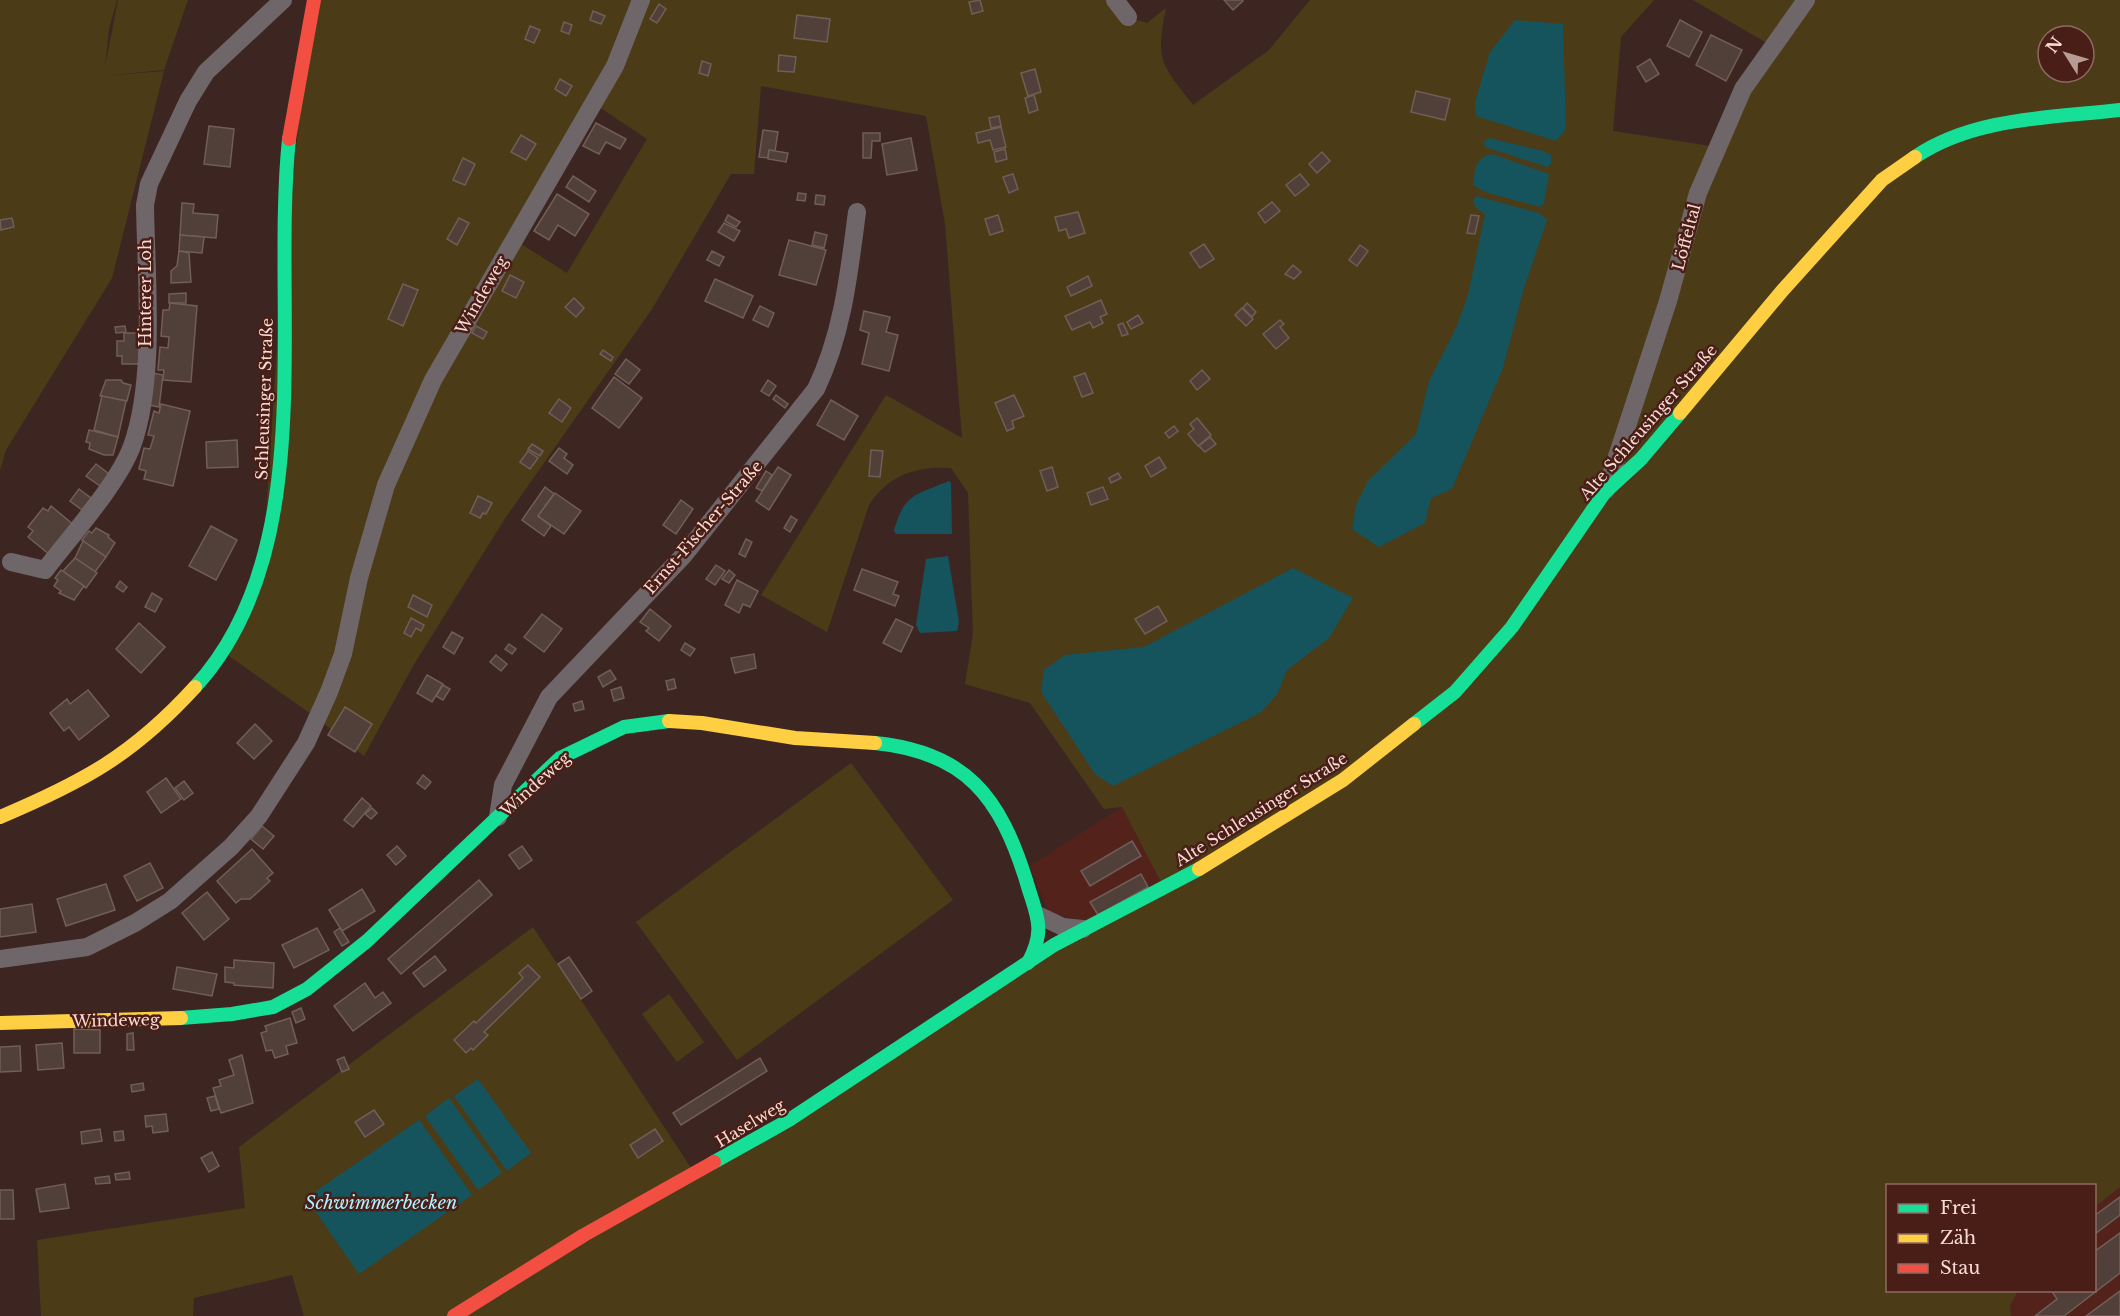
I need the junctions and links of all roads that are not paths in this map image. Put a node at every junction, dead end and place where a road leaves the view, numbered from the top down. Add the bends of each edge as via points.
1 (283, 0) edge
2 (314, 0) edge
3 (641, 0) edge
4 (1115, 0) edge
5 (1806, 0) edge
6 (1128, 18) dead end
7 (2120, 110) edge
8 (857, 212) dead end
9 (1605, 492) junction
10 (11, 562) dead end
11 (0, 817) edge
12 (498, 817) junction
13 (1040, 916) junction
14 (1083, 929) junction
15 (1054, 945) joint
16 (0, 958) edge
17 (1028, 963) junction
18 (0, 1023) edge
19 (454, 1316) edge

1 - 10 street, Hinterer Loh via 206,72 188,100 149,184 145,205 144,399 131,447 119,471 45,570
2 - 11 street, Schleusinger Straße via 293,112 285,182 282,452 274,516 246,608 222,651 192,692 138,745 68,790
3 - 16 street, Windeweg via 615,66 433,380 386,484 343,654 326,701 306,743 259,816 231,847 170,901 135,923 87,947
4 - 6 street
5 - 9 street, Löffeltal via 1743,89 1698,193 1668,301
7 - 9 street, Alte Schleusinger Straße via 1978,127 1930,147 1882,180 1782,291 1641,459
8 - 12 street, Ernst-Fischer-Straße via 846,296 829,360 816,389 684,555 549,697 503,785
9 - 14 street, Alte Schleusinger Straße via 1512,627 1455,692 1343,780 1219,858
12 - 13 street, Windeweg via 560,758 588,741 645,723 669,720 795,738 920,749 961,772 992,801 1013,836 1030,897
12 - 18 street, Windeweg via 367,942 307,990 273,1007 167,1019
13 - 14 street via 1063,927
13 - 17 street, Windeweg via 1038,945
14 - 15 street, Alte Schleusinger Straße
15 - 17 street, Haselweg
17 - 19 street, Haselweg via 789,1120 584,1235

